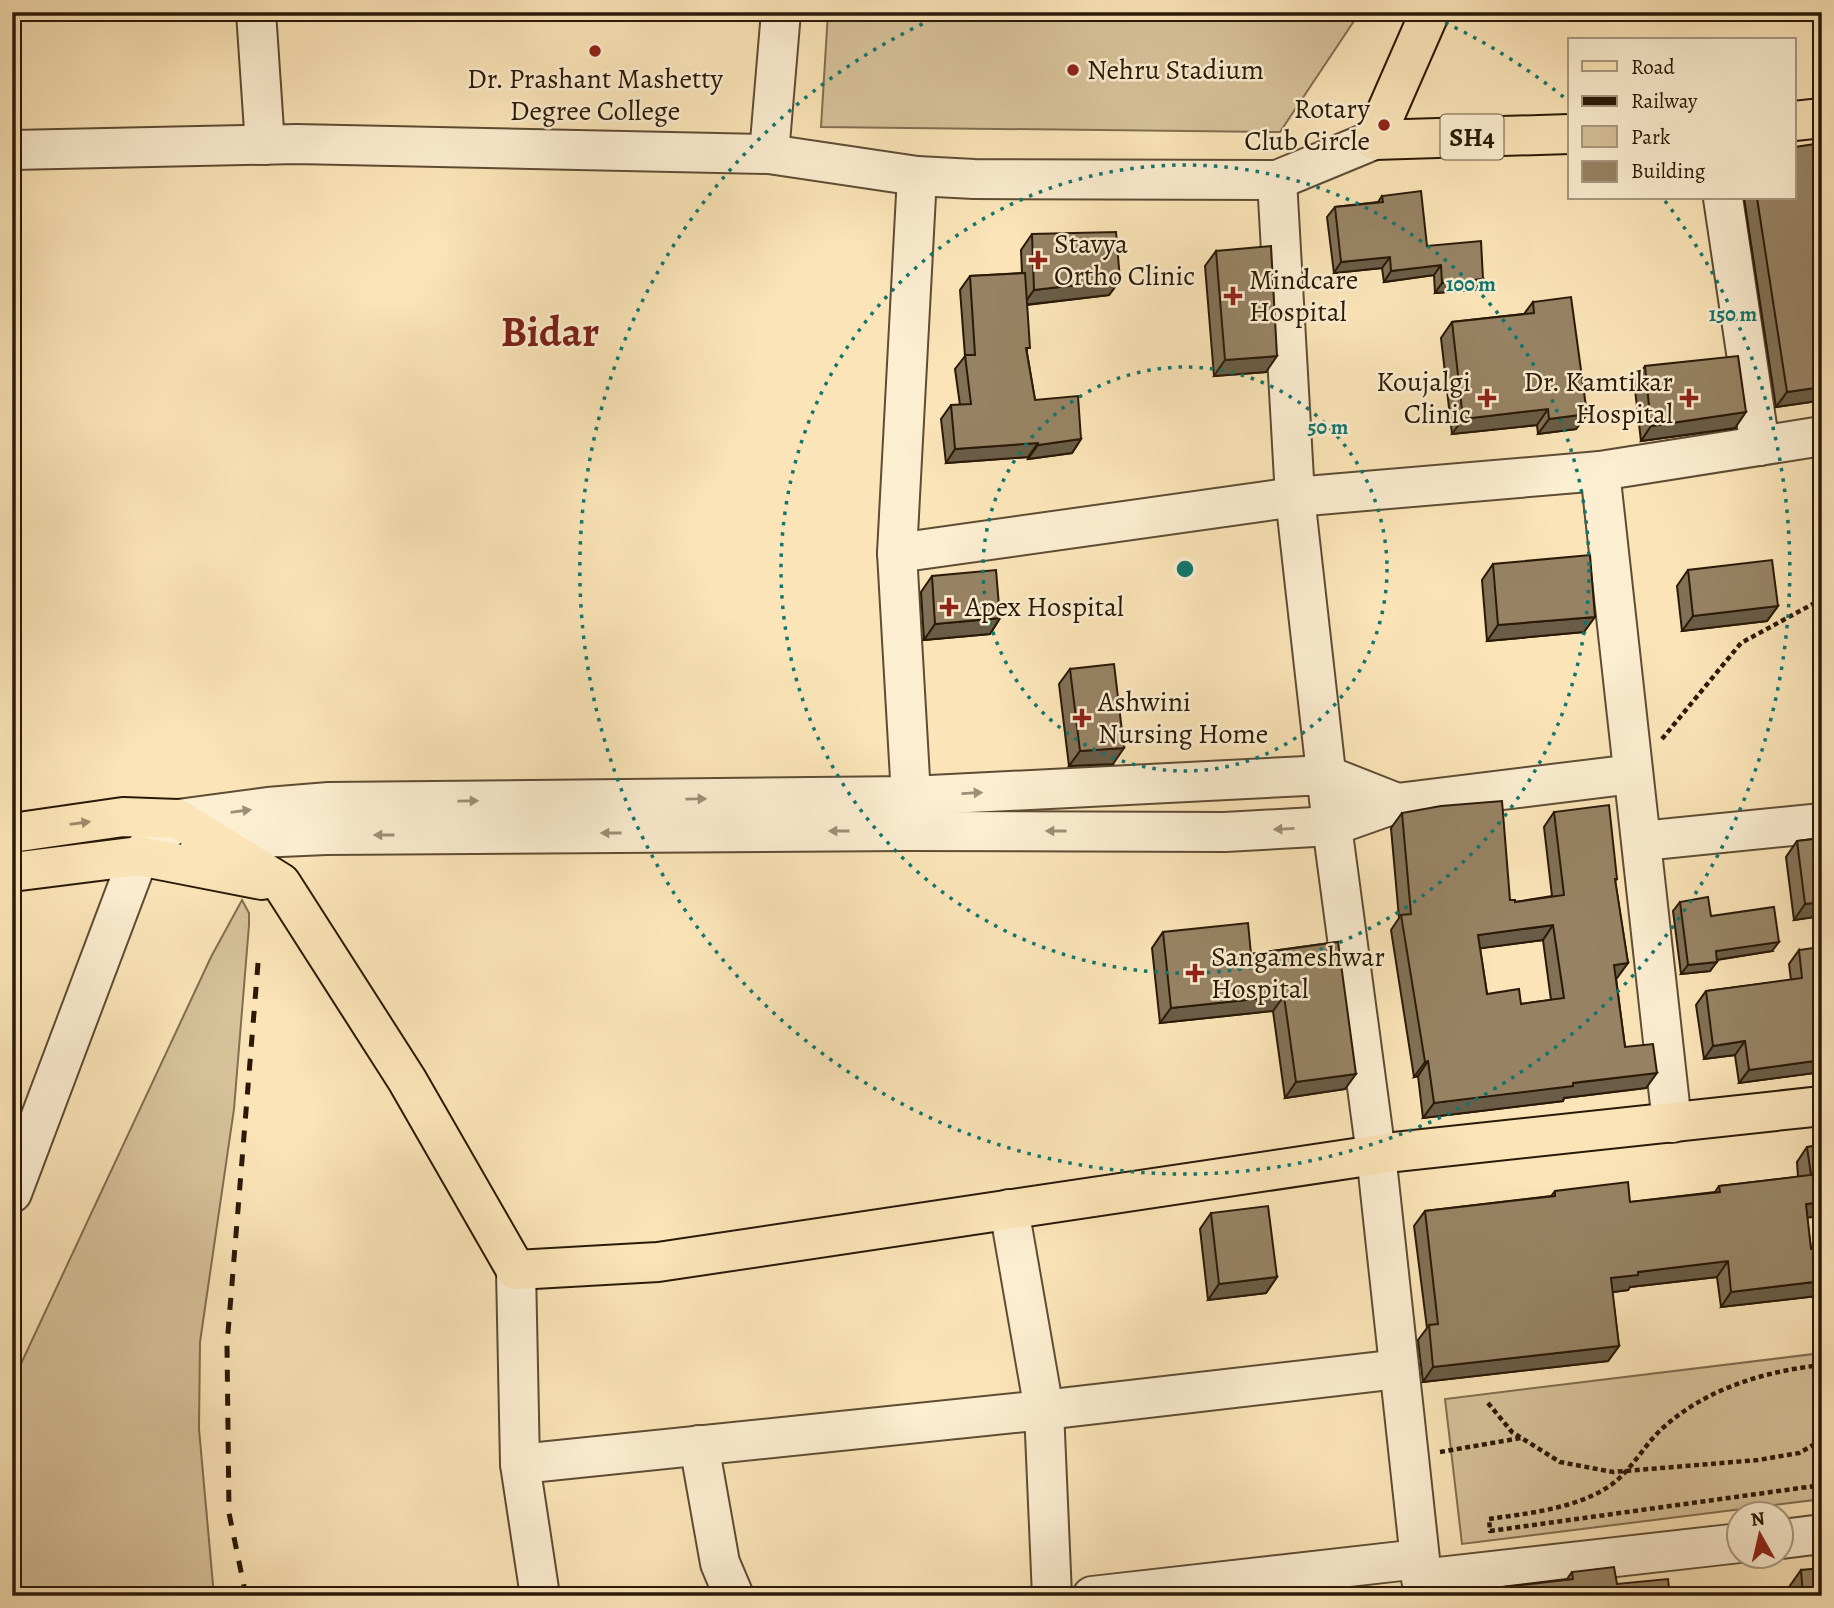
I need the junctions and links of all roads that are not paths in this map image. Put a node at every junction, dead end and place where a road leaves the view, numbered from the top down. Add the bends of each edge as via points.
1 (256, 12) edge
2 (781, 12) edge
3 (1430, 12) edge
4 (1822, 118) edge
5 (1796, 121) edge
6 (1568, 134) edge
7 (1374, 140) junction
8 (265, 145) junction
9 (12, 150) edge
10 (769, 154) junction
11 (917, 176) junction
12 (1277, 180) junction
13 (1723, 200) edge
14 (1822, 436) edge
15 (1760, 446) junction
16 (1600, 471) junction
17 (1296, 496) junction
18 (897, 553) junction
19 (1633, 774) junction
20 (1326, 775) junction
21 (911, 796) junction
22 (1397, 803) junction
23 (178, 819) junction
24 (1822, 823) edge
25 (1332, 826) junction
26 (12, 833) edge
27 (214, 840) junction
28 (1642, 841) junction
29 (139, 856) junction
30 (183, 865) junction
31 (12, 872) edge
32 (281, 883) junction
33 (1822, 1106) edge
34 (1672, 1122) junction
35 (1376, 1154) junction
36 (12, 1193) edge
37 (1009, 1209) junction
38 (516, 1270) junction
39 (1399, 1369) junction
40 (1044, 1410) junction
41 (699, 1445) junction
42 (520, 1464) junction
43 (1822, 1534) edge
44 (1796, 1537) edge
45 (1726, 1545) edge
46 (1421, 1578) edge
47 (1241, 1587) edge
48 (540, 1596) edge
49 (734, 1596) edge
50 (1052, 1596) edge
51 (1093, 1596) edge

1 - 8 street
2 - 10 street
3 - 7 main road
4 - 5 main road
6 - 7 main road, SH4
7 - 12 street
8 - 9 street
8 - 10 street
10 - 11 street
11 - 12 street
11 - 18 street
12 - 17 street
13 - 15 street
14 - 15 street
15 - 16 street
16 - 17 street
16 - 19 street
17 - 18 street
17 - 20 street
18 - 21 street
19 - 22 street
19 - 28 street
21 -> 20 street
20 - 22 street
20 - 25 street
23 -> 21 street via 329,802
22 - 25 street
26 -> 23 main road via 122,817
23 - 27 main road
23 - 29 street
24 - 28 street
25 -> 27 street via 1225,832 326,835
25 - 35 street
27 - 30 street
27 - 32 main road
28 - 34 street
29 - 30 main road
29 - 31 main road
29 - 36 street
30 - 32 main road
32 - 38 main road via 407,1080
33 - 34 main road
34 - 35 main road
35 - 37 main road
35 - 39 street
37 - 38 main road via 658,1262
37 - 40 street
38 - 42 street
39 - 40 street
39 - 46 street
40 - 41 street
40 - 50 street
41 - 42 street
41 - 49 street via 720,1563
42 - 48 street
43 - 44 street
45 - 46 street
46 - 47 street
47 - 51 street

